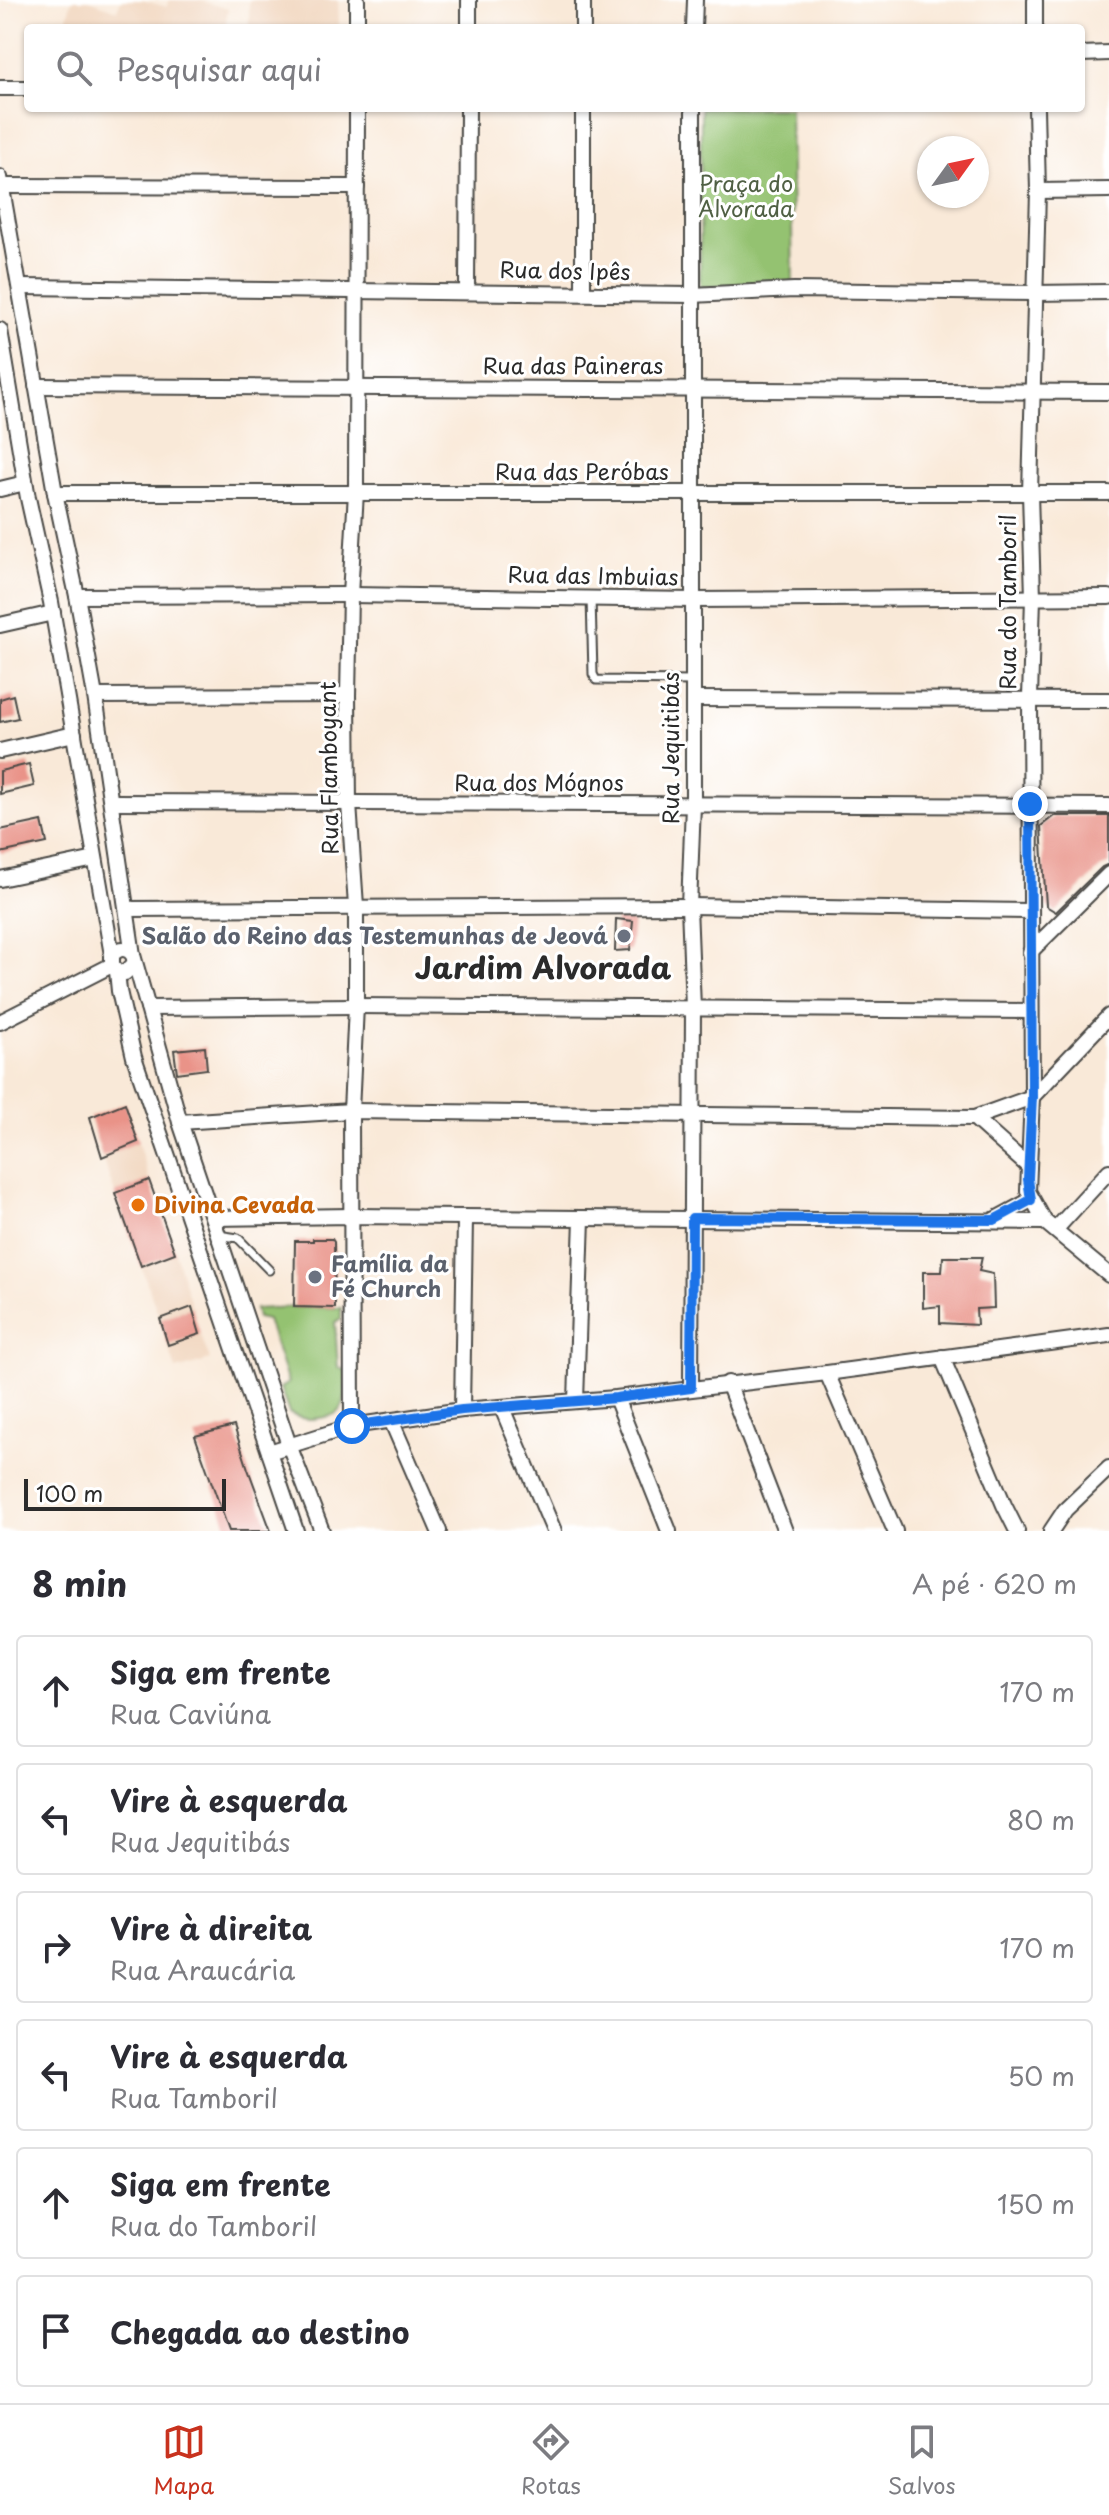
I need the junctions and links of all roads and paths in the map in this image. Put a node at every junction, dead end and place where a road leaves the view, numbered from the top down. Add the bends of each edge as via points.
1 (357, 0) edge
2 (469, 0) edge
3 (583, 0) edge
4 (695, 0) edge
5 (1035, 0) edge
6 (357, 24) edge
7 (469, 24) edge
8 (583, 24) edge
9 (694, 24) edge
10 (1035, 24) edge
11 (1109, 53) edge
12 (1085, 54) edge
13 (0, 88) edge
14 (24, 88) edge
15 (357, 112) edge
16 (468, 112) edge
17 (583, 112) edge
18 (693, 112) edge
19 (1036, 112) edge
20 (1, 182) edge
21 (357, 187) junction
22 (1109, 190) edge
23 (1038, 191) junction
24 (21, 287) junction
25 (357, 291) junction
26 (467, 292) junction
27 (1109, 292) edge
28 (583, 293) junction
29 (1034, 293) junction
30 (692, 295) junction
31 (0, 330) edge
32 (2, 355) edge
33 (36, 386) junction
34 (357, 386) junction
35 (694, 389) junction
36 (1032, 392) junction
37 (1109, 392) edge
38 (25, 483) junction
39 (0, 489) edge
40 (356, 492) junction
41 (55, 493) junction
42 (1030, 493) junction
43 (1109, 493) edge
44 (694, 494) junction
45 (350, 595) junction
46 (77, 596) junction
47 (1033, 597) junction
48 (1109, 597) edge
49 (591, 598) junction
50 (694, 600) junction
51 (53, 613) junction
52 (0, 625) edge
53 (693, 681) junction
54 (348, 695) junction
55 (95, 696) junction
56 (1030, 698) junction
57 (693, 699) junction
58 (1109, 700) edge
59 (74, 734) junction
60 (0, 751) edge
61 (112, 802) junction
62 (349, 804) junction
63 (1030, 804) junction
64 (693, 805) junction
65 (1109, 806) edge
66 (95, 859) junction
67 (1109, 874) edge
68 (0, 879) edge
69 (356, 906) junction
70 (689, 906) junction
71 (127, 909) junction
72 (1031, 911) junction
73 (1030, 952) junction
74 (134, 960) junction
75 (113, 964) junction
76 (356, 1006) junction
77 (148, 1008) junction
78 (693, 1008) junction
79 (1030, 1011) junction
80 (1109, 1016) edge
81 (0, 1022) edge
82 (1032, 1097) junction
83 (351, 1111) junction
84 (691, 1114) junction
85 (974, 1118) junction
86 (180, 1122) junction
87 (1029, 1167) junction
88 (1109, 1171) edge
89 (1031, 1200) junction
90 (352, 1216) junction
91 (213, 1218) junction
92 (582, 1218) junction
93 (692, 1218) junction
94 (465, 1219) junction
95 (994, 1220) junction
96 (1050, 1225) junction
97 (218, 1235) junction
98 (269, 1270) dead end
99 (1109, 1275) edge
100 (252, 1335) junction
101 (1109, 1335) edge
102 (230, 1338) junction
103 (942, 1357) junction
104 (827, 1373) junction
105 (728, 1383) junction
106 (691, 1388) junction
107 (616, 1398) junction
108 (576, 1401) junction
109 (502, 1408) junction
110 (462, 1410) junction
111 (391, 1420) junction
112 (352, 1426) junction
113 (289, 1445) junction
114 (269, 1452) junction
115 (1109, 1468) edge
116 (296, 1531) edge
117 (322, 1531) edge
118 (439, 1531) edge
119 (554, 1531) edge
120 (669, 1531) edge
121 (785, 1531) edge
122 (895, 1531) edge
123 (1017, 1531) edge
124 (1051, 1531) edge

1 - 6 street
2 - 7 street
3 - 8 street
4 - 9 street
5 - 10 street
11 - 12 street
13 - 14 street
15 - 21 street, Rua Flamboyant
16 - 26 street
17 - 28 street
18 - 30 street, Rua Jequitibás
19 - 23 street, Rua do Tamboril
20 - 21 street
20 - 24 street
21 - 25 street, Rua Flamboyant
22 - 23 street
23 - 29 street, Rua do Tamboril
24 - 25 street, Rua dos Ipês
24 - 33 street
25 - 26 street, Rua dos Ipês
25 - 34 street, Rua Flamboyant
26 - 28 street, Rua dos Ipês
27 - 29 street, Rua dos Ipês
28 - 30 street, Rua dos Ipês
29 - 30 street, Rua dos Ipês via 794,290
29 - 36 street, Rua do Tamboril
30 - 35 street, Rua Jequitibás
31 - 32 street
32 - 38 street
33 - 34 street, Rua das Paineras
33 - 41 street
34 - 35 street, Rua das Paineras
34 - 40 street, Rua Flamboyant
35 - 36 street, Rua das Paineras
35 - 44 street, Rua Jequitibás
36 - 37 street, Rua das Paineras
36 - 42 street, Rua do Tamboril
38 - 39 street
38 - 51 street
40 - 41 street, Rua das Peróbas
40 - 44 street, Rua das Peróbas
40 - 45 street, Rua Flamboyant
41 - 46 street
42 - 43 street, Rua das Peróbas
42 - 44 street, Rua das Peróbas
42 - 47 street, Rua do Tamboril
44 - 50 street, Rua Jequitibás
45 - 46 street, Rua das Imbuias
45 - 49 street, Rua das Imbuias
45 - 54 street, Rua Flamboyant
46 - 55 street
47 - 48 street, Rua das Imbuias
47 - 50 street, Rua das Imbuias
47 - 56 street, Rua do Tamboril
49 - 50 street, Rua das Imbuias
49 - 53 lane via 596,680
50 - 53 street, Rua Jequitibás
51 - 52 street
51 - 59 street
53 - 57 street, Rua Jequitibás
54 - 55 street
54 - 62 street, Rua Flamboyant
55 - 61 street
56 - 57 street
56 - 58 street
56 - 63 street, Rua do Tamboril
57 - 64 street, Rua Jequitibás
59 - 60 street
59 - 66 street
61 - 62 street, Rua dos Mógnos
61 - 71 street
62 - 64 street, Rua dos Mógnos
62 - 69 street, Rua Flamboyant
63 - 64 street, Rua dos Mógnos
63 - 65 street, Rua dos Mógnos
63 - 72 street, Rua do Tamboril
64 - 70 street, Rua Jequitibás
66 - 68 street
66 - 75 street
67 - 73 street
69 - 70 street
69 - 71 street
69 - 76 street, Rua Flamboyant
70 - 72 street
70 - 78 street, Rua Jequitibás
71 - 74 street
72 - 73 street, Rua do Tamboril
73 - 79 street, Rua do Tamboril
74 - 75 street via 129,971
74 - 75 street via 120,949
74 - 77 street
75 - 81 street
75 - 102 street via 134,1057
76 - 77 street
76 - 78 street
76 - 83 street, Rua Flamboyant
77 - 86 street
78 - 79 street
78 - 84 street, Rua Jequitibás
79 - 82 street, Rua do Tamboril
80 - 82 street
82 - 85 street
82 - 87 street, Rua do Tamboril
83 - 84 street
83 - 86 street
83 - 90 street, Rua Flamboyant
84 - 85 street
84 - 93 street, Rua Jequitibás
85 - 87 street
86 - 91 street
87 - 89 street, Rua do Tamboril
88 - 96 street
89 - 95 street
89 - 96 street
90 - 91 street
90 - 94 street
90 - 112 street, Rua Flamboyant
91 - 97 street
92 - 93 street
92 - 94 street
92 - 108 street
93 - 95 street
93 - 106 street, Rua Jequitibás
94 - 110 street
95 - 96 street
96 - 99 street
97 - 98 lane via 238,1238
97 - 100 street
100 - 102 street
100 - 113 street
101 - 103 street
102 - 114 street
103 - 104 street
103 - 123 street
104 - 105 street
104 - 122 street
105 - 106 street
105 - 121 street
106 - 107 street
107 - 108 street
107 - 120 street
108 - 109 street
109 - 110 street
109 - 119 street
110 - 111 street
111 - 112 street
111 - 118 street
112 - 113 street
113 - 114 street
113 - 117 street
114 - 116 street
115 - 124 street

